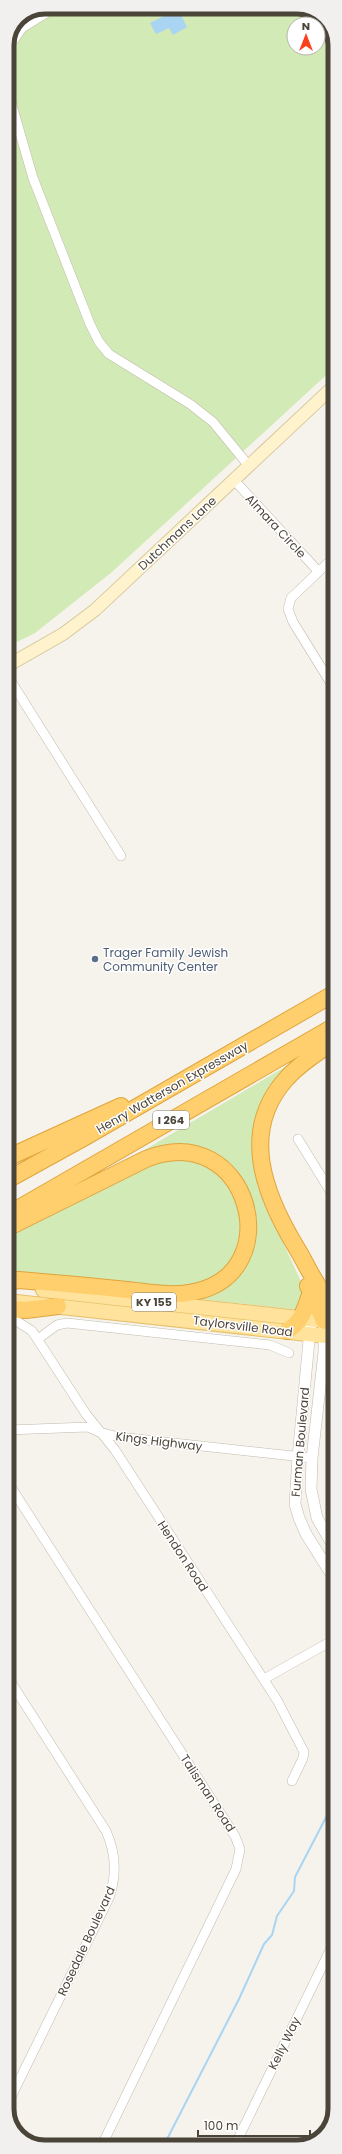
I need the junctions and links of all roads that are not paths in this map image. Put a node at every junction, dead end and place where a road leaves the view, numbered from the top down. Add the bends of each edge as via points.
1 (45, 14) edge
2 (15, 38) edge
3 (14, 111) edge
4 (328, 392) edge
5 (249, 466) junction
6 (234, 480) junction
7 (328, 562) edge
8 (318, 571) junction
9 (14, 662) edge
10 (328, 679) edge
11 (14, 686) edge
12 (121, 856) dead end
13 (328, 997) edge
14 (328, 1030) edge
15 (328, 1045) edge
16 (190, 1076) junction
17 (298, 1138) dead end
18 (14, 1154) edge
19 (14, 1176) edge
20 (328, 1187) edge
21 (14, 1211) edge
22 (14, 1225) edge
23 (290, 1237) junction
24 (14, 1281) edge
25 (14, 1287) edge
26 (328, 1297) edge
27 (14, 1301) edge
28 (58, 1306) junction
29 (14, 1309) edge
30 (14, 1321) edge
31 (322, 1325) edge
32 (287, 1331) junction
33 (309, 1334) junction
34 (38, 1339) junction
35 (289, 1353) dead end
36 (14, 1430) edge
37 (99, 1432) junction
38 (298, 1457) junction
39 (312, 1458) junction
40 (14, 1492) edge
41 (328, 1538) edge
42 (328, 1569) edge
43 (328, 1643) edge
44 (264, 1679) junction
45 (14, 1687) edge
46 (292, 1781) dead end
47 (328, 1954) edge
48 (14, 2091) edge
49 (104, 2140) edge
50 (237, 2140) edge

1 - 2 street via 22,28
3 - 5 street via 34,178 99,342 109,354 190,404 213,422
4 - 5 main road, Dutchmans Lane
5 - 6 main road, Dutchmans Lane
6 - 8 street, Almara Circle
6 - 9 main road, Dutchmans Lane via 78,624
7 - 8 street
8 - 10 street via 291,598 288,609 293,622
11 - 12 street
13 - 16 highway, Henry Watterson Expressway / I 264
14 - 21 highway, I 264
15 - 23 highway via 286,1078 270,1104 262,1126 260,1156 264,1177
16 - 18 highway
16 - 19 highway, Henry Watterson Expressway / I 264
17 - 20 street
22 - 24 highway via 146,1159 179,1152 206,1159 232,1177 243,1197 248,1221 244,1248 233,1269 218,1282 194,1292 167,1294
23 - 26 highway via 318,1286
23 - 31 highway
25 - 31 main road, Taylorsville Road / KY 155
27 - 28 main road, Taylorsville Road / KY 155
28 - 29 highway
28 - 32 main road, Taylorsville Road / KY 155
30 - 34 street, Hendon Road via 24,1325
31 - 32 highway via 296,1325
31 - 33 main road, Taylorsville Road / KY 155
31 - 39 street, Furman Boulevard
32 - 33 main road, Taylorsville Road / KY 155
33 - 38 street, Furman Boulevard
34 - 35 street, Taylorsville Road via 57,1325 71,1324 270,1345
34 - 37 street, Hendon Road
36 - 37 street, Kings Highway via 88,1427
37 - 38 street, Kings Highway via 119,1437
37 - 44 street, Hendon Road via 115,1450
38 - 39 street, Kings Highway
38 - 42 street, Furman Boulevard via 295,1504 298,1518
39 - 41 street, Furman Boulevard via 311,1489 314,1508
40 - 49 street, Talisman Road via 235,1836 240,1849 236,1869
43 - 44 street
44 - 46 street, Hendon Road via 304,1752
45 - 48 street, Rosedale Boulevard via 106,1831 113,1850 115,1871 108,1898
47 - 50 street, Kelly Way

